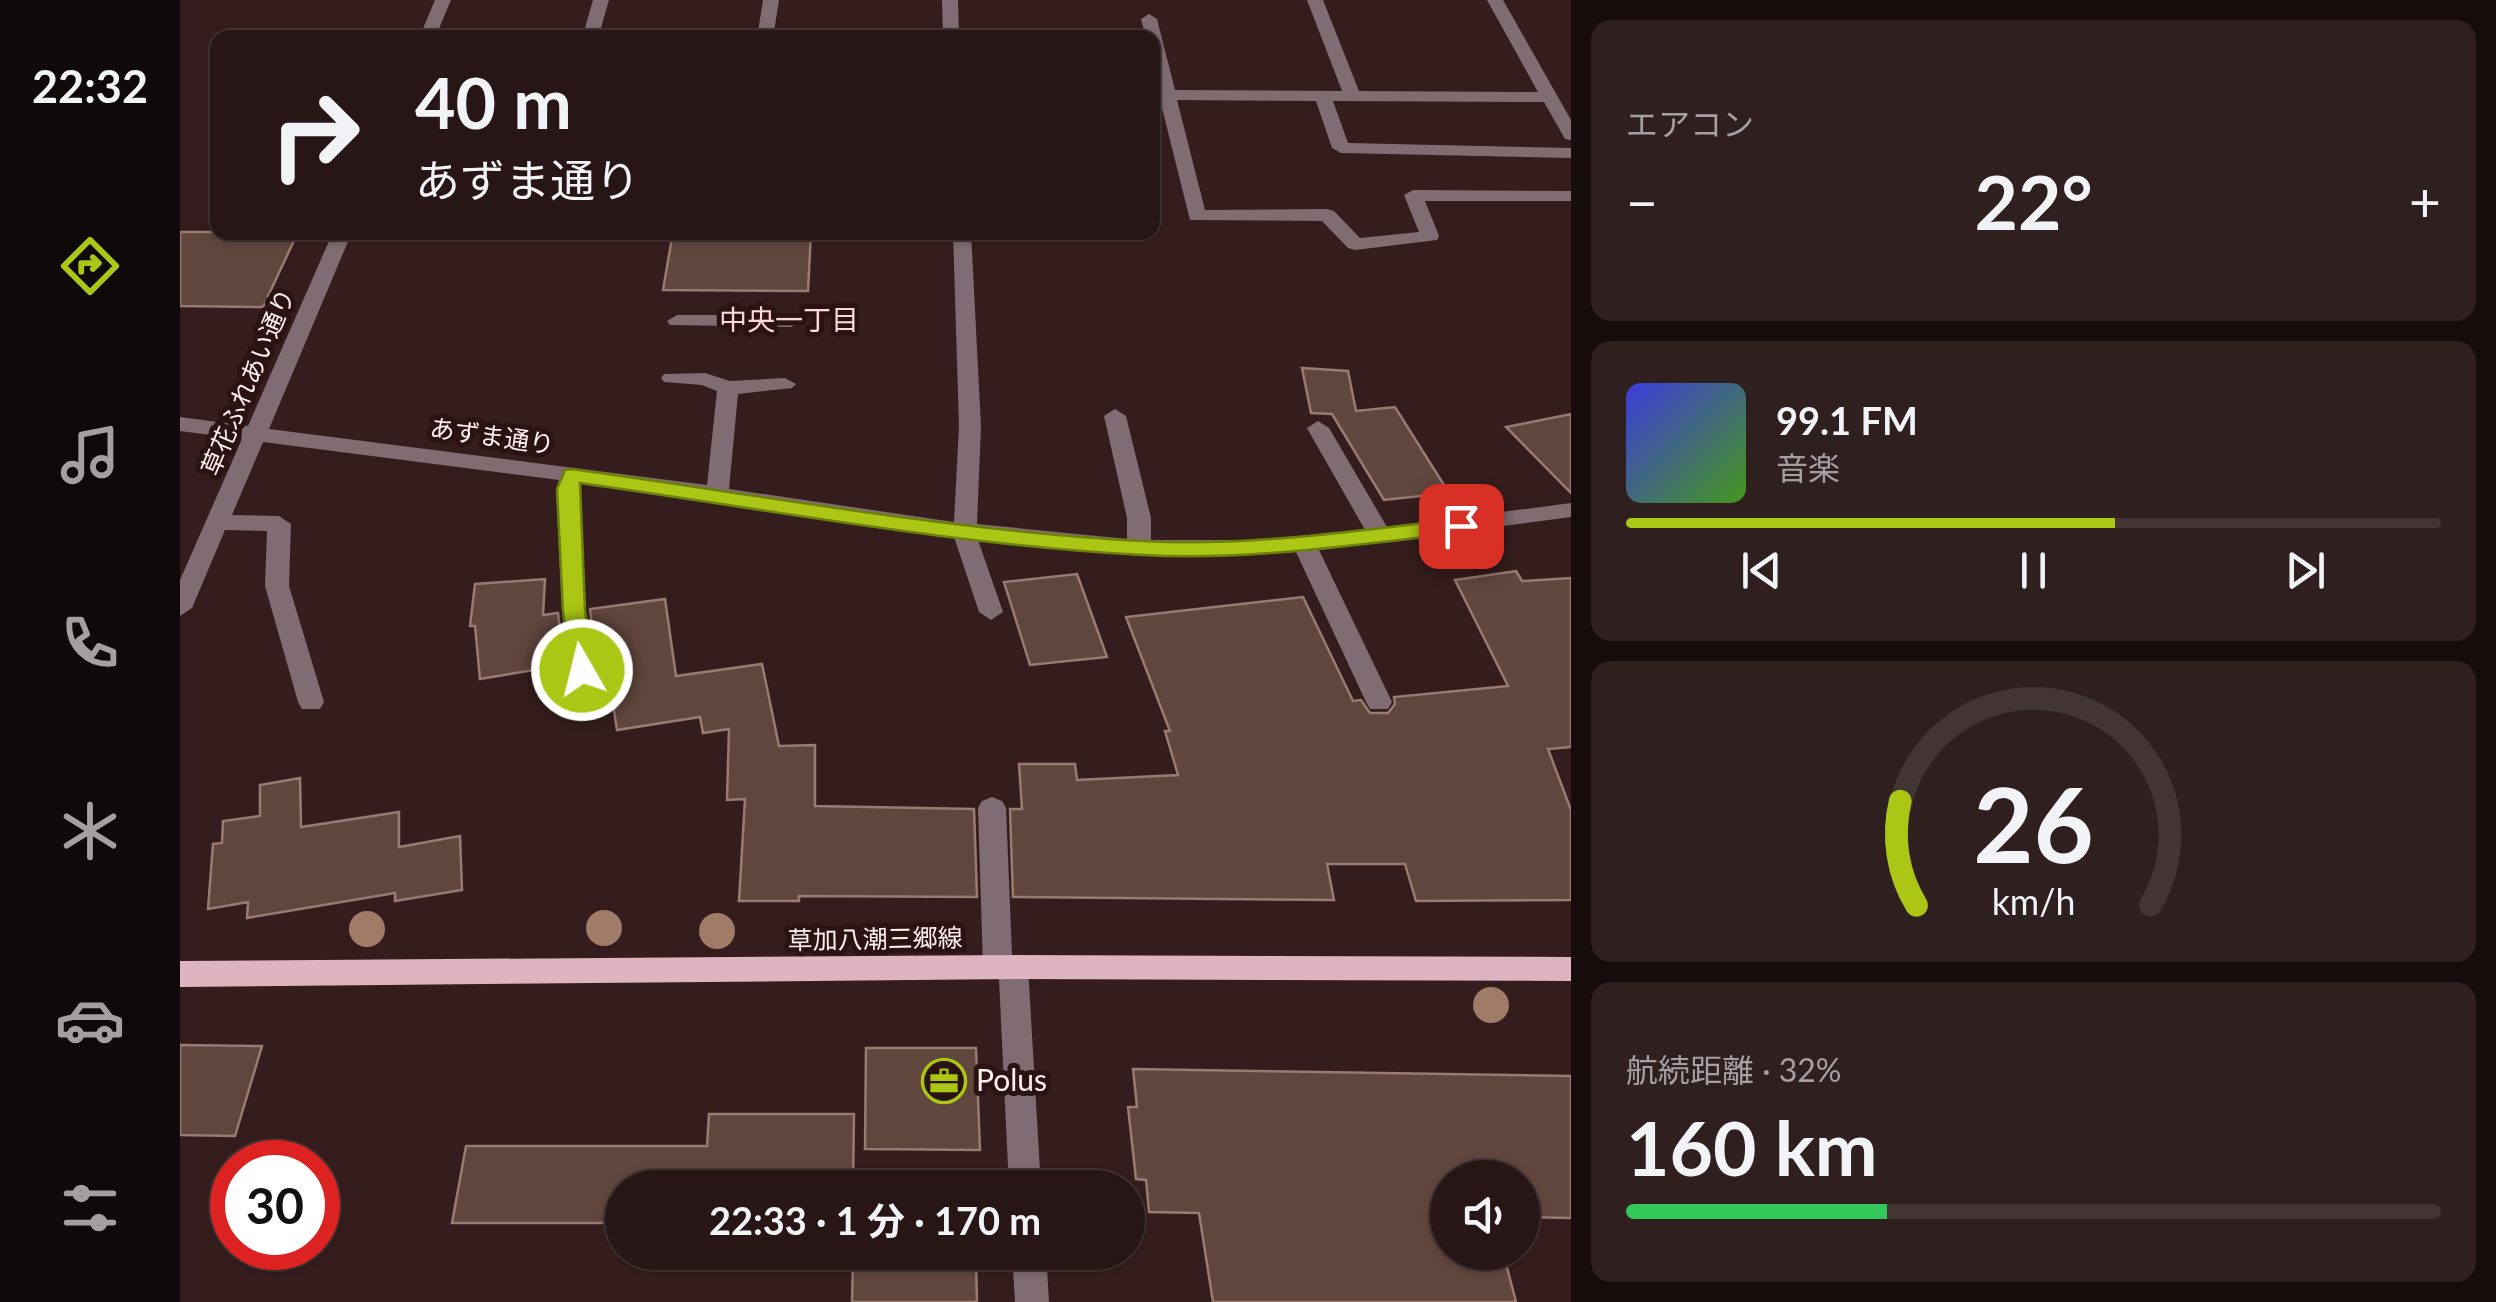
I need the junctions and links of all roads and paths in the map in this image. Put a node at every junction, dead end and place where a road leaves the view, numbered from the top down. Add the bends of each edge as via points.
1 (443, 0) edge
2 (600, 0) edge
3 (771, 0) edge
4 (950, 0) edge
5 (1315, 0) edge
6 (1496, 0) edge
7 (1149, 19) dead end
8 (430, 30) edge
9 (592, 30) edge
10 (766, 30) edge
11 (951, 30) edge
12 (1150, 30) edge
13 (1160, 95) edge
14 (1322, 95) junction
15 (1352, 95) junction
16 (1548, 97) junction
17 (1160, 98) edge
18 (1571, 135) edge
19 (1571, 154) edge
20 (1571, 196) edge
21 (339, 240) edge
22 (962, 240) edge
23 (677, 321) dead end
24 (791, 321) dead end
25 (670, 378) dead end
26 (785, 384) dead end
27 (728, 388) junction
28 (1114, 416) dead end
29 (180, 424) edge
30 (1318, 428) dead end
31 (257, 432) junction
32 (572, 475) junction
33 (717, 494) junction
34 (1568, 514) edge
35 (217, 522) junction
36 (965, 531) junction
37 (1380, 536) junction
38 (1304, 544) junction
39 (1139, 548) junction
40 (180, 608) edge
41 (991, 612) dead end
42 (582, 670) dead end
43 (311, 702) dead end
44 (1379, 702) dead end
45 (992, 808) dead end
46 (1005, 967) junction
47 (1571, 969) edge
48 (180, 974) edge
49 (1024, 1170) edge
50 (1030, 1270) edge
51 (1032, 1302) edge

1 - 8 street
2 - 9 street
3 - 10 street
4 - 11 street
5 - 15 street
6 - 16 street
7 - 12 street
13 - 14 street
14 - 15 street
14 - 19 street via 1341,148
15 - 16 street
16 - 18 street
17 - 20 street via 1197,216 1327,215 1355,244 1430,236 1413,196
21 - 31 street, 草花ふれあい通り
22 - 36 street via 970,426
23 - 24 street
25 - 27 street
26 - 27 street
27 - 33 street
28 - 39 street via 1139,518
29 - 31 street, あずま通り
30 - 37 street
31 - 32 street, あずま通り
31 - 35 street, 草花ふれあい通り
32 - 33 street, あずま通り
32 - 42 street via 567,489
33 - 36 street, あずま通り
34 - 37 street, あずま通り
35 - 40 street, 草花ふれあい通り
35 - 43 street via 279,524 277,586
36 - 39 street, あずま通り
36 - 41 street
37 - 38 street, あずま通り
38 - 39 street, あずま通り
38 - 44 street
45 - 46 street
46 - 47 main road, 草加八潮三郷線
46 - 48 main road, 草加八潮三郷線
46 - 49 street
50 - 51 street

